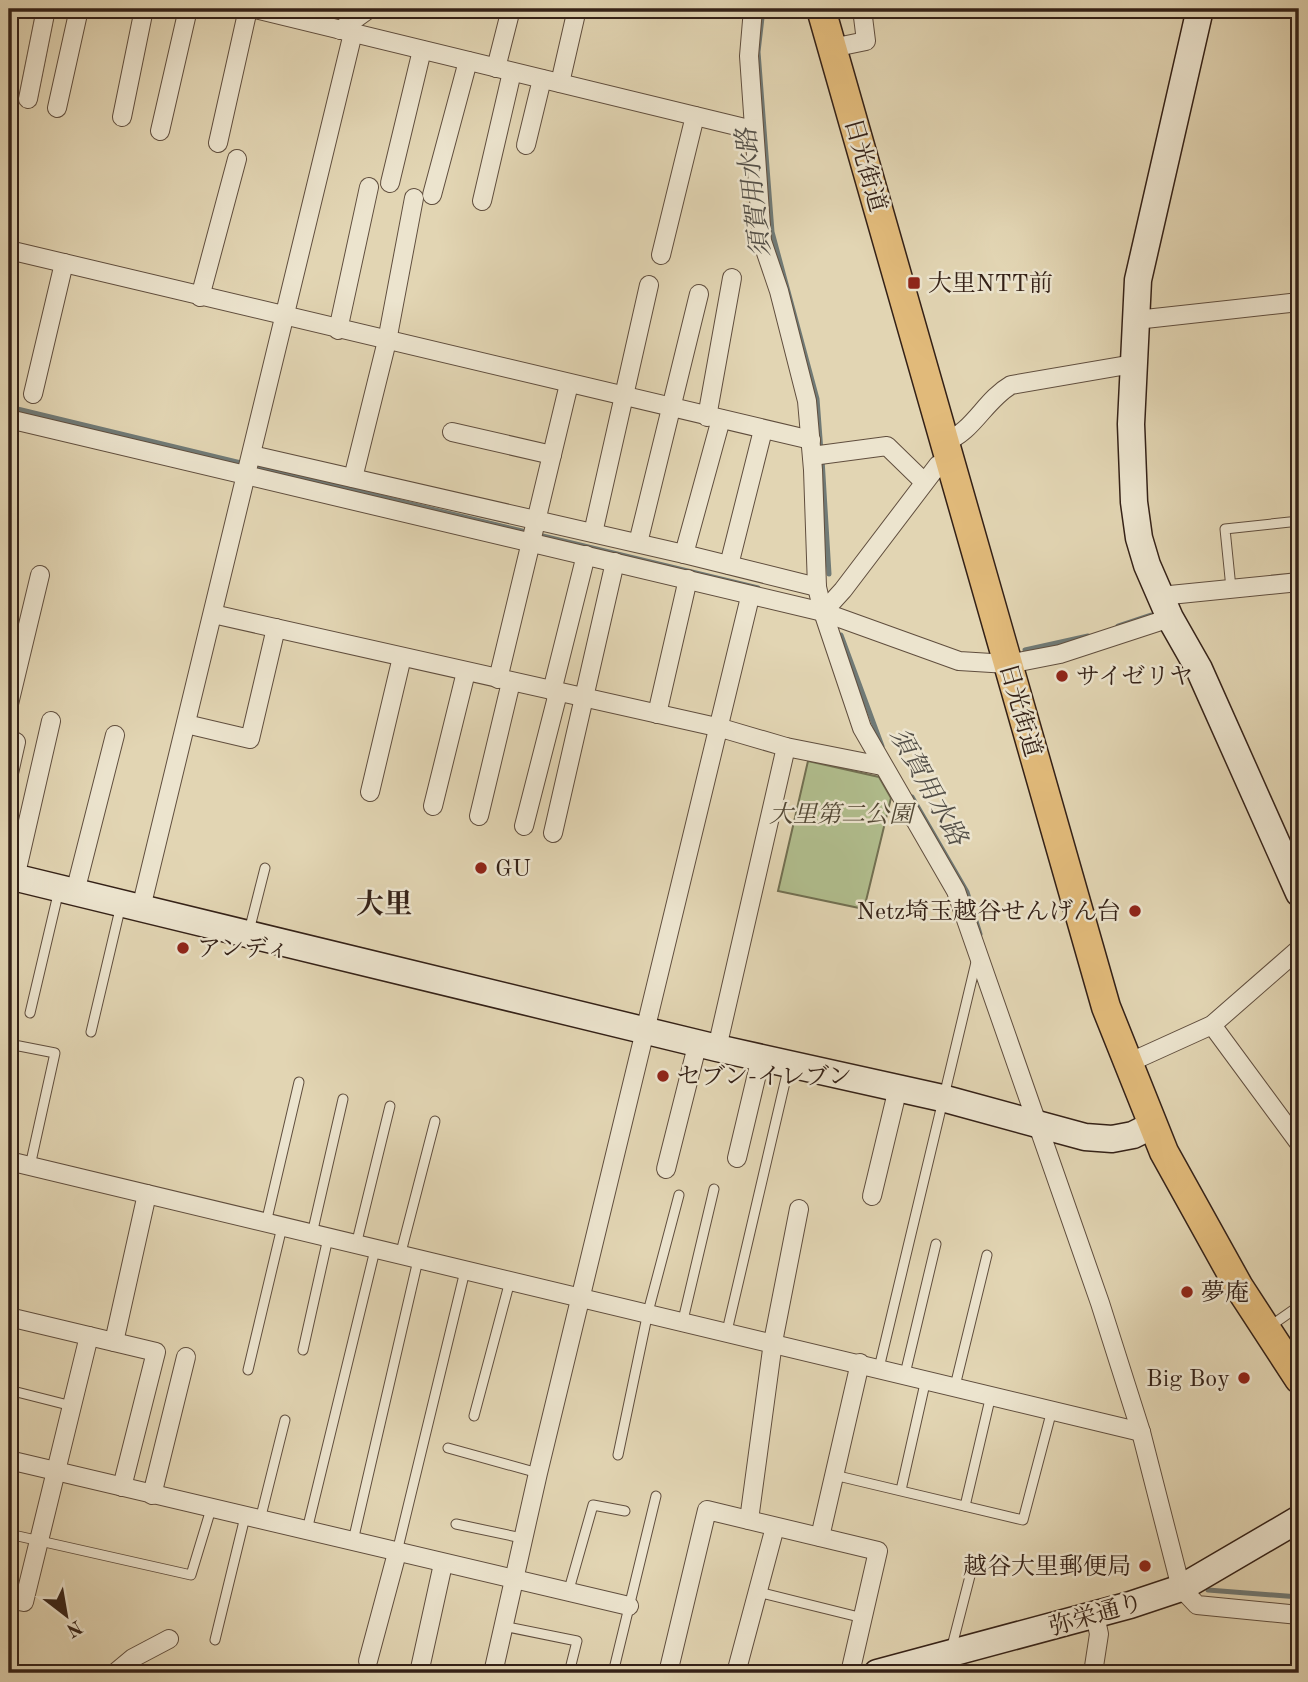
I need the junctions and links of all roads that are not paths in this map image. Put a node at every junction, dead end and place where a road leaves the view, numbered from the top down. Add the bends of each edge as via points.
1 (46, 9) edge
2 (79, 9) edge
3 (144, 9) edge
4 (188, 9) edge
5 (248, 9) edge
6 (255, 9) edge
7 (369, 9) edge
8 (511, 9) edge
9 (577, 9) edge
10 (753, 9) edge
11 (821, 9) edge
12 (862, 9) edge
13 (1200, 9) edge
14 (294, 13) edge
15 (347, 31) junction
16 (832, 48) junction
17 (422, 50) junction
18 (468, 61) junction
19 (504, 70) junction
20 (542, 79) junction
21 (560, 83) junction
22 (28, 99) dead end
23 (57, 108) dead end
24 (695, 116) junction
25 (122, 117) dead end
26 (753, 130) junction
27 (160, 131) dead end
28 (218, 143) dead end
29 (526, 145) dead end
30 (237, 159) dead end
31 (390, 183) dead end
32 (369, 187) dead end
33 (482, 201) dead end
34 (9, 250) edge
35 (660, 255) dead end
36 (64, 263) junction
37 (732, 278) dead end
38 (649, 285) dead end
39 (698, 294) dead end
40 (200, 297) junction
41 (1299, 302) edge
42 (286, 318) junction
43 (1136, 320) junction
44 (338, 330) junction
45 (387, 341) junction
46 (1133, 364) junction
47 (569, 384) junction
48 (33, 394) dead end
49 (626, 397) junction
50 (672, 408) junction
51 (714, 418) junction
52 (9, 419) edge
53 (763, 430) junction
54 (452, 432) dead end
55 (812, 448) junction
56 (947, 452) junction
57 (251, 455) junction
58 (552, 455) junction
59 (247, 474) junction
60 (353, 478) junction
61 (924, 482) junction
62 (537, 520) junction
63 (1299, 521) edge
64 (593, 533) junction
65 (532, 542) junction
66 (638, 543) junction
67 (684, 554) junction
68 (586, 555) junction
69 (615, 562) junction
70 (729, 565) junction
71 (40, 575) dead end
72 (688, 579) junction
73 (1299, 582) edge
74 (817, 587) junction
75 (1231, 589) junction
76 (750, 597) junction
77 (1165, 607) junction
78 (823, 612) junction
79 (213, 614) junction
80 (276, 628) junction
81 (402, 657) junction
82 (1008, 664) junction
83 (466, 672) junction
84 (504, 681) junction
85 (555, 692) junction
86 (584, 698) junction
87 (9, 704) edge
88 (657, 714) junction
89 (51, 722) dead end
90 (186, 724) junction
91 (720, 727) junction
92 (115, 735) dead end
93 (9, 739) edge
94 (786, 747) junction
95 (882, 766) junction
96 (9, 773) edge
97 (370, 792) dead end
98 (433, 806) dead end
99 (479, 816) dead end
100 (524, 826) dead end
101 (553, 833) dead end
102 (265, 868) dead end
103 (12, 877) edge
104 (67, 890) junction
105 (1299, 892) edge
106 (131, 906) junction
107 (248, 934) junction
108 (1299, 949) edge
109 (978, 953) junction
110 (30, 1013) dead end
111 (1212, 1025) junction
112 (646, 1030) junction
113 (91, 1032) dead end
114 (9, 1044) edge
115 (707, 1045) junction
116 (761, 1057) junction
117 (790, 1063) junction
118 (1126, 1064) junction
119 (299, 1082) dead end
120 (898, 1088) junction
121 (942, 1098) junction
122 (343, 1099) dead end
123 (390, 1106) dead end
124 (435, 1121) dead end
125 (1037, 1124) junction
126 (1151, 1126) junction
127 (1299, 1143) edge
128 (737, 1158) dead end
129 (9, 1161) edge
130 (30, 1166) junction
131 (666, 1169) dead end
132 (715, 1189) dead end
133 (147, 1194) junction
134 (679, 1195) dead end
135 (872, 1196) dead end
136 (799, 1209) dead end
137 (274, 1225) junction
138 (320, 1236) junction
139 (936, 1244) dead end
140 (356, 1245) junction
141 (375, 1250) junction
142 (987, 1255) dead end
143 (400, 1256) junction
144 (418, 1260) junction
145 (465, 1271) junction
146 (510, 1281) junction
147 (580, 1295) junction
148 (1299, 1306) edge
149 (648, 1312) junction
150 (9, 1317) edge
151 (683, 1320) junction
152 (1265, 1330) junction
153 (727, 1331) junction
154 (89, 1336) junction
155 (114, 1342) junction
156 (773, 1342) junction
157 (303, 1350) dead end
158 (186, 1357) dead end
159 (860, 1363) junction
160 (879, 1368) junction
161 (248, 1370) dead end
162 (905, 1374) junction
163 (926, 1379) junction
164 (1299, 1379) edge
165 (955, 1386) junction
166 (9, 1390) edge
167 (991, 1395) junction
168 (72, 1406) junction
169 (1052, 1410) junction
170 (474, 1416) dead end
171 (285, 1420) dead end
172 (1141, 1432) junction
173 (448, 1448) dead end
174 (618, 1455) dead end
175 (9, 1460) edge
176 (56, 1471) junction
177 (538, 1473) junction
178 (834, 1475) junction
179 (122, 1488) junction
180 (901, 1490) junction
181 (152, 1494) junction
182 (656, 1496) dead end
183 (965, 1506) junction
184 (211, 1509) junction
185 (625, 1511) dead end
186 (1299, 1518) edge
187 (253, 1519) junction
188 (749, 1520) junction
189 (456, 1524) dead end
190 (775, 1527) junction
191 (307, 1532) junction
192 (9, 1534) edge
193 (820, 1537) junction
194 (522, 1538) junction
195 (39, 1541) junction
196 (352, 1542) junction
197 (397, 1553) junction
198 (443, 1564) junction
199 (970, 1576) dead end
200 (512, 1580) junction
201 (1181, 1588) junction
202 (758, 1592) junction
203 (568, 1593) junction
204 (9, 1599) edge
205 (629, 1606) junction
206 (1095, 1615) junction
207 (1299, 1615) edge
208 (863, 1618) junction
209 (503, 1626) junction
210 (169, 1639) dead end
211 (215, 1640) dead end
212 (949, 1655) junction
213 (368, 1661) dead end
214 (116, 1673) edge
215 (419, 1673) edge
216 (493, 1673) edge
217 (569, 1673) edge
218 (613, 1673) edge
219 (668, 1673) edge
220 (736, 1673) edge
221 (850, 1673) edge
222 (877, 1673) edge
223 (1093, 1673) edge

1 - 22 street
2 - 23 street
3 - 25 street
4 - 27 street
5 - 28 street
6 - 14 street
7 - 15 street
8 - 19 street
9 - 21 street
10 - 26 street via 749,56
11 - 16 main road, 日光街道
12 - 16 street via 866,41
13 - 43 street via 1138,280
14 - 15 street
15 - 17 street
15 - 42 street
16 - 56 main road, 日光街道
17 - 18 street
17 - 31 street
18 - 19 street
18 - 45 street via 423,197
19 - 20 street
19 - 33 street
20 - 21 street
20 - 29 street
21 - 24 street
24 - 26 street
24 - 35 street
26 - 55 street via 762,241 807,401
30 - 40 street
32 - 44 street
34 - 36 street
36 - 40 street
36 - 48 street
37 - 51 street
38 - 49 street
39 - 50 street
40 - 42 street
41 - 43 street
42 - 44 street
42 - 57 street
43 - 46 street
44 - 45 street
45 - 47 street
45 - 60 street
46 - 56 street via 1011,385 999,391
46 - 77 street via 1131,464 1139,538
47 - 49 street
47 - 58 street
49 - 50 street
49 - 64 street
50 - 51 street
50 - 66 street
51 - 53 street
51 - 67 street
52 - 59 street
53 - 55 street
53 - 70 street
54 - 58 street
55 - 61 street via 887,446
55 - 74 street
56 - 61 street
56 - 82 main road, 日光街道
57 - 59 street
57 - 60 street
58 - 62 street
59 - 65 street
59 - 79 street
60 - 62 street
61 - 78 street
62 - 64 street
62 - 65 street
63 - 75 lane via 1225,529
64 - 66 street
65 - 68 street
65 - 84 street
66 - 67 street
67 - 70 street
68 - 69 street
68 - 85 street
69 - 72 street
69 - 86 street
70 - 74 street
71 - 87 street
72 - 76 street
72 - 88 street
73 - 75 street
74 - 78 street
75 - 77 street
76 - 78 street
76 - 91 street
77 - 82 street via 1090,647
77 - 105 street via 1199,669
78 - 82 street via 959,661
78 - 95 street via 862,728
79 - 80 street
79 - 90 street
80 - 81 street
80 - 90 street via 250,739
81 - 83 street
81 - 97 street
82 - 118 main road, 日光街道 via 1092,964
83 - 84 street
83 - 98 street
84 - 85 street
84 - 99 street
85 - 86 street
85 - 100 street
86 - 88 street
86 - 101 street
88 - 91 street
89 - 103 street
90 - 106 street
91 - 94 street
91 - 112 street
92 - 104 street
93 - 96 street via 16,742
94 - 95 street
94 - 115 street
95 - 109 street via 956,891
102 - 107 lane
103 - 104 street
104 - 106 street
104 - 110 lane
106 - 107 street
106 - 113 lane
107 - 112 street
108 - 111 street
109 - 121 lane
109 - 125 street
111 - 118 street
111 - 127 street
112 - 115 street
112 - 147 street
114 - 130 lane via 55,1054
115 - 116 street
115 - 131 street
116 - 117 street
116 - 128 street
117 - 120 street
117 - 153 lane
118 - 126 main road, 日光街道
119 - 137 lane
120 - 121 street
120 - 135 street
121 - 125 street
121 - 160 lane
122 - 138 lane
123 - 140 lane
124 - 143 lane
125 - 126 street via 1112,1139
125 - 172 street
126 - 152 main road, 日光街道
129 - 130 street
130 - 133 street
132 - 151 lane
133 - 137 street
133 - 155 street
134 - 149 lane
136 - 156 street
137 - 138 street
137 - 161 lane
138 - 140 street
138 - 157 lane
139 - 162 lane
140 - 141 street
141 - 143 street
141 - 191 lane
142 - 165 lane
143 - 144 street
144 - 145 street
144 - 196 lane
145 - 146 street
145 - 197 lane
146 - 147 street
146 - 170 lane
147 - 149 street
147 - 177 street
148 - 152 lane
149 - 151 street
149 - 174 lane
150 - 154 street
151 - 153 street
152 - 164 main road, 日光街道
153 - 156 street
154 - 155 street
154 - 168 street
155 - 179 street via 156,1352
156 - 159 street
156 - 188 street
158 - 181 street
159 - 160 street
159 - 178 street
160 - 162 street
162 - 163 street
163 - 165 street
163 - 180 lane
165 - 167 street
166 - 168 lane
167 - 169 street
167 - 183 lane
168 - 176 street
169 - 172 street
169 - 183 lane via 1023,1520
171 - 187 lane
172 - 201 street
173 - 177 lane
175 - 176 street
176 - 179 street
176 - 195 street
177 - 194 street
178 - 180 lane
178 - 193 street
179 - 181 street
180 - 183 lane
181 - 184 street
182 - 205 lane
184 - 187 street
184 - 195 lane via 191,1575
185 - 203 lane via 593,1505
186 - 201 street, 弥栄通り
187 - 191 street
187 - 211 lane
188 - 190 street
188 - 219 street via 707,1510
189 - 194 lane
190 - 193 street
190 - 202 street
191 - 196 street
192 - 195 lane
193 - 208 street via 878,1551
194 - 200 street
195 - 204 street via 24,1602
196 - 197 street
197 - 198 street
197 - 213 street
198 - 200 street
198 - 215 street
199 - 212 lane
200 - 203 street
200 - 209 street
201 - 206 street, 弥栄通り
201 - 207 street via 1197,1605
202 - 208 lane
202 - 220 street
203 - 205 street
205 - 218 lane
206 - 212 street, 弥栄通り
206 - 223 street via 1099,1634
208 - 221 street
209 - 216 street
209 - 217 lane via 577,1641
210 - 214 street
212 - 222 street, 弥栄通り

